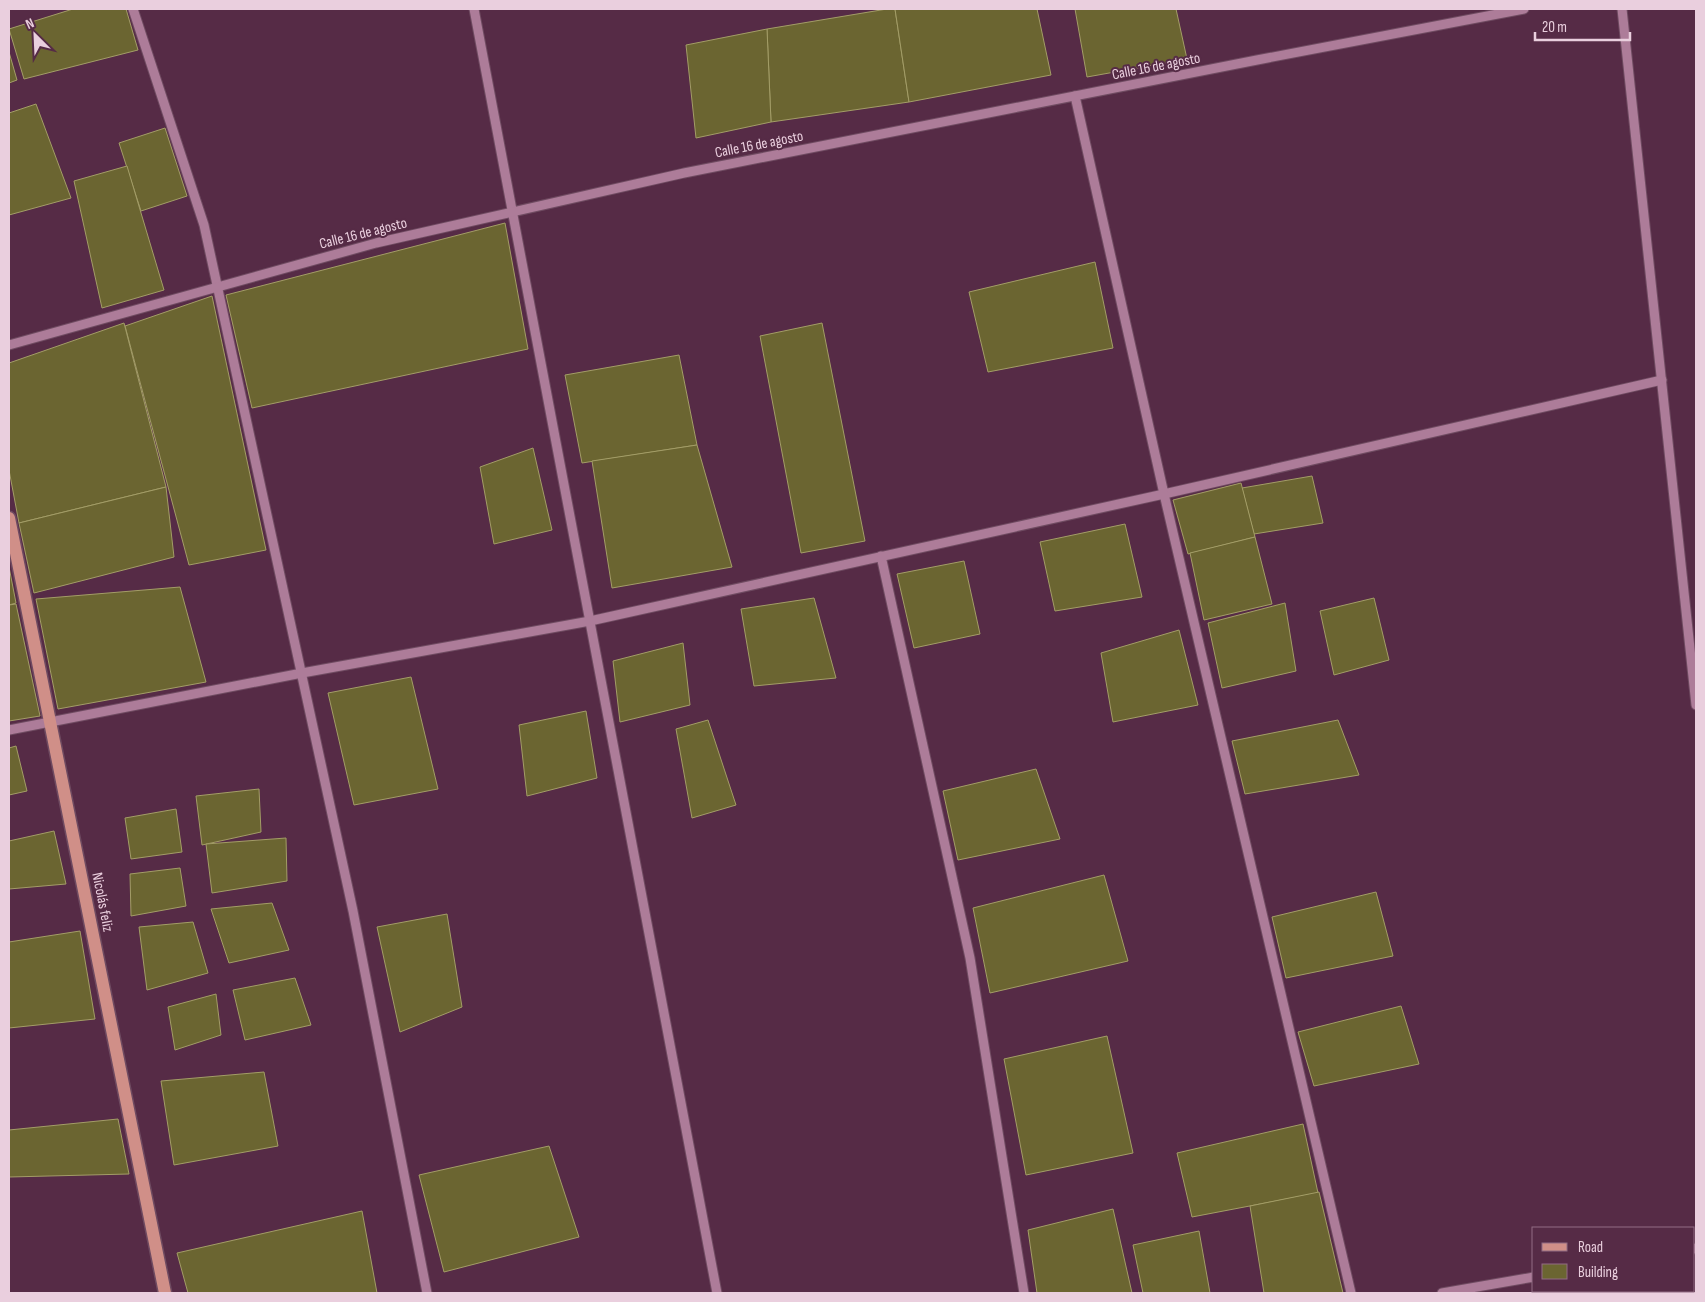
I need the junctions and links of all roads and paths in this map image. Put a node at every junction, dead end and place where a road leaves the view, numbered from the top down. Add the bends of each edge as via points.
1 (133, 9) edge
2 (474, 9) edge
3 (1524, 9) edge
4 (1622, 9) edge
5 (1076, 96) junction
6 (513, 212) junction
7 (217, 287) junction
8 (9, 345) edge
9 (1662, 380) junction
10 (1164, 494) junction
11 (9, 518) edge
12 (881, 556) junction
13 (590, 621) junction
14 (302, 673) junction
15 (1696, 706) edge
16 (50, 720) junction
17 (9, 730) edge
18 (1532, 1277) edge
19 (165, 1293) edge
20 (427, 1293) edge
21 (717, 1293) edge
22 (1024, 1293) edge
23 (1351, 1293) edge
24 (1442, 1293) edge

1 - 7 street via 204,225
2 - 6 street
3 - 5 street, Calle 16 de agosto
4 - 9 street
5 - 6 street, Calle 16 de agosto via 684,173
5 - 10 street
6 - 7 street, Calle 16 de agosto via 376,243
6 - 13 street
7 - 8 street, Calle 16 de agosto
7 - 14 street
9 - 10 street
9 - 15 street
10 - 12 street
10 - 23 street
11 - 16 main road, Nicolás feliz
12 - 13 street
12 - 22 street via 970,958
13 - 14 street
13 - 21 street
14 - 16 street
14 - 20 street via 353,911
16 - 17 street
16 - 19 main road, Nicolás feliz
18 - 24 street

